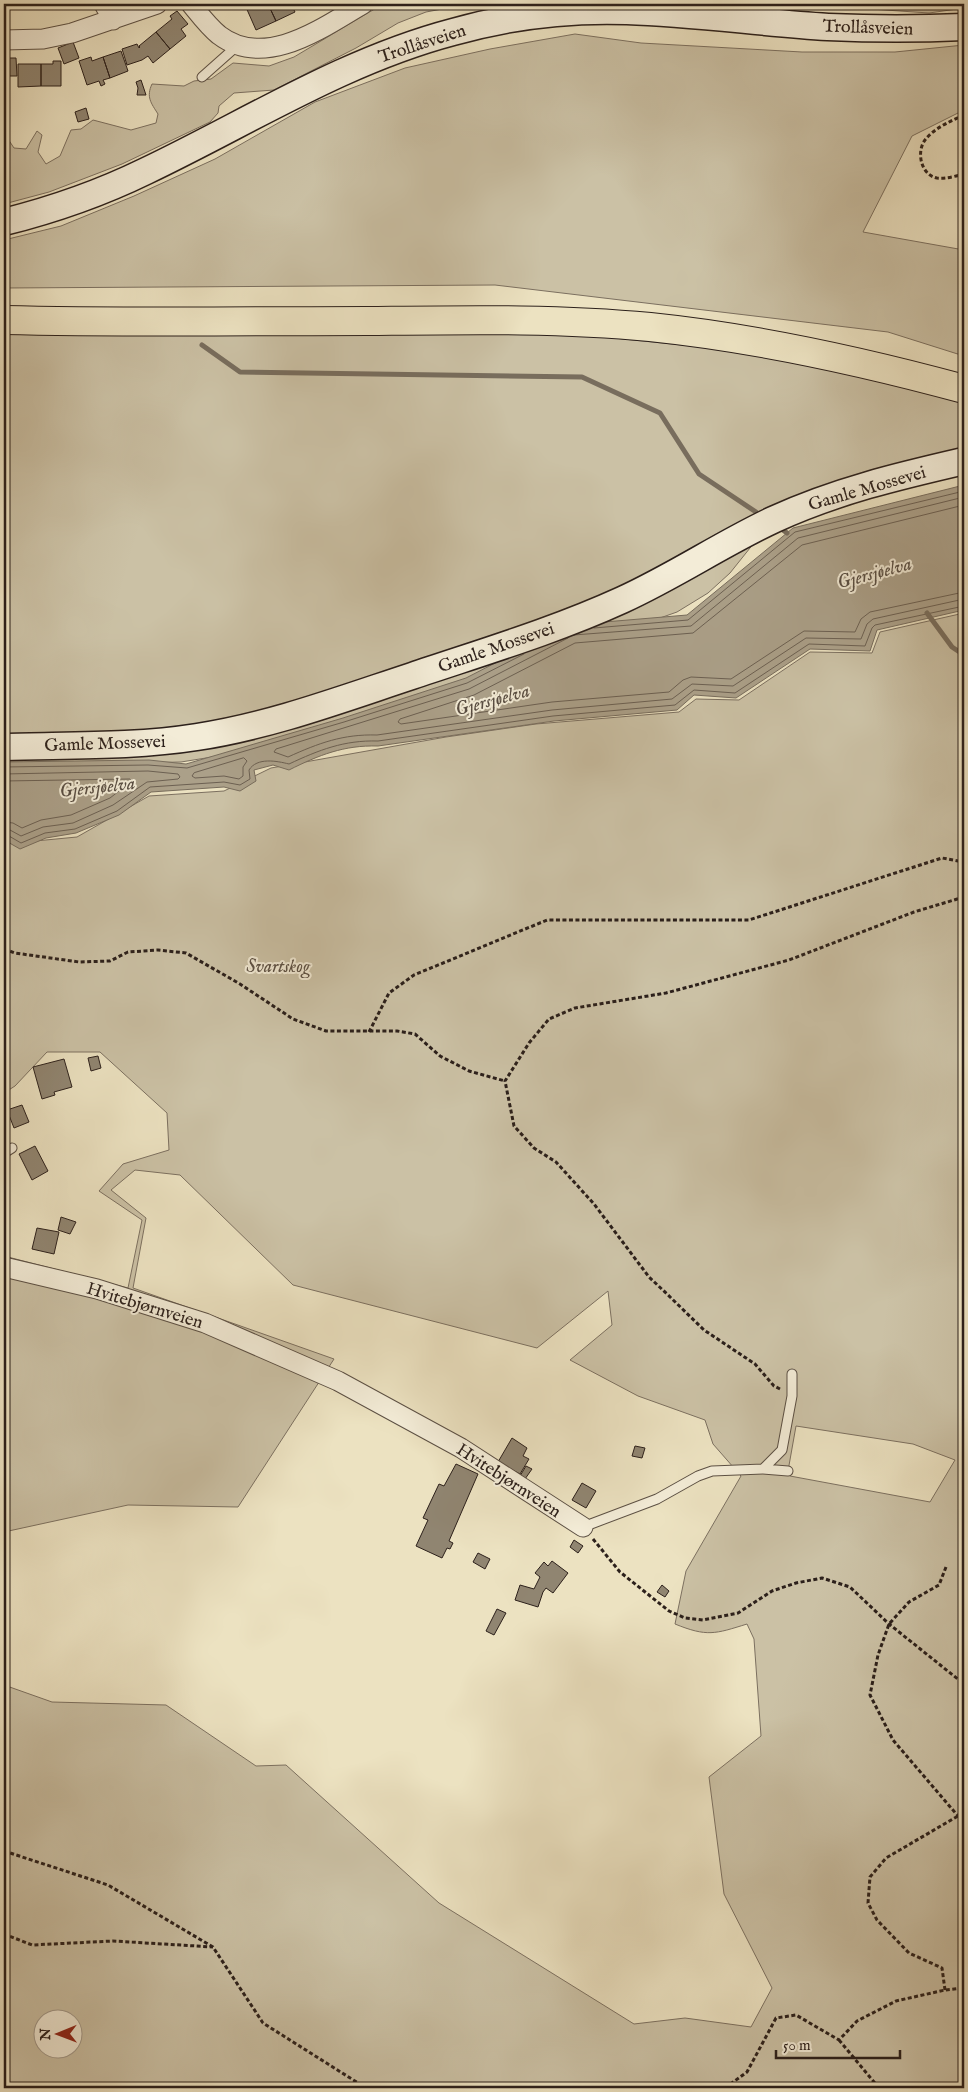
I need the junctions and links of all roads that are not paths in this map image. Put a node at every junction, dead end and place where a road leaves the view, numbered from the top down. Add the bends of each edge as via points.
1 (157, 4) edge
2 (191, 4) edge
3 (363, 4) edge
4 (556, 8) edge
5 (108, 12) edge
6 (964, 27) edge
7 (4, 40) edge
8 (238, 45) junction
9 (202, 77) dead end
10 (4, 222) edge
11 (4, 306) edge
12 (4, 320) edge
13 (964, 373) edge
14 (964, 389) edge
15 (964, 460) edge
16 (4, 747) edge
17 (12, 1148) dead end
18 (4, 1153) edge
19 (4, 1267) edge
20 (792, 1374) dead end
21 (763, 1469) junction
22 (788, 1471) dead end
23 (582, 1527) joint

1 - 5 street
2 - 8 street via 212,30
3 - 8 street via 310,34 280,46 256,48
4 - 6 main road, Trollåsveien via 684,14 828,27
4 - 10 main road, Trollåsveien via 474,26 397,49 306,88 124,182
5 - 7 street via 72,33 43,39
8 - 9 lane
11 - 13 highway via 175,309 458,305 648,312 812,336 873,348
12 - 14 highway via 458,320 650,327 808,351 873,364
15 - 16 main road, Gamle Mossevei via 827,497 772,520 650,586 580,618 282,717 177,740
17 - 18 lane
19 - 23 street, Hvitebjørnveien via 97,1289 205,1323 338,1381 461,1448
20 - 21 lane via 792,1396 782,1450
21 - 22 lane
21 - 23 lane via 712,1471 657,1500

